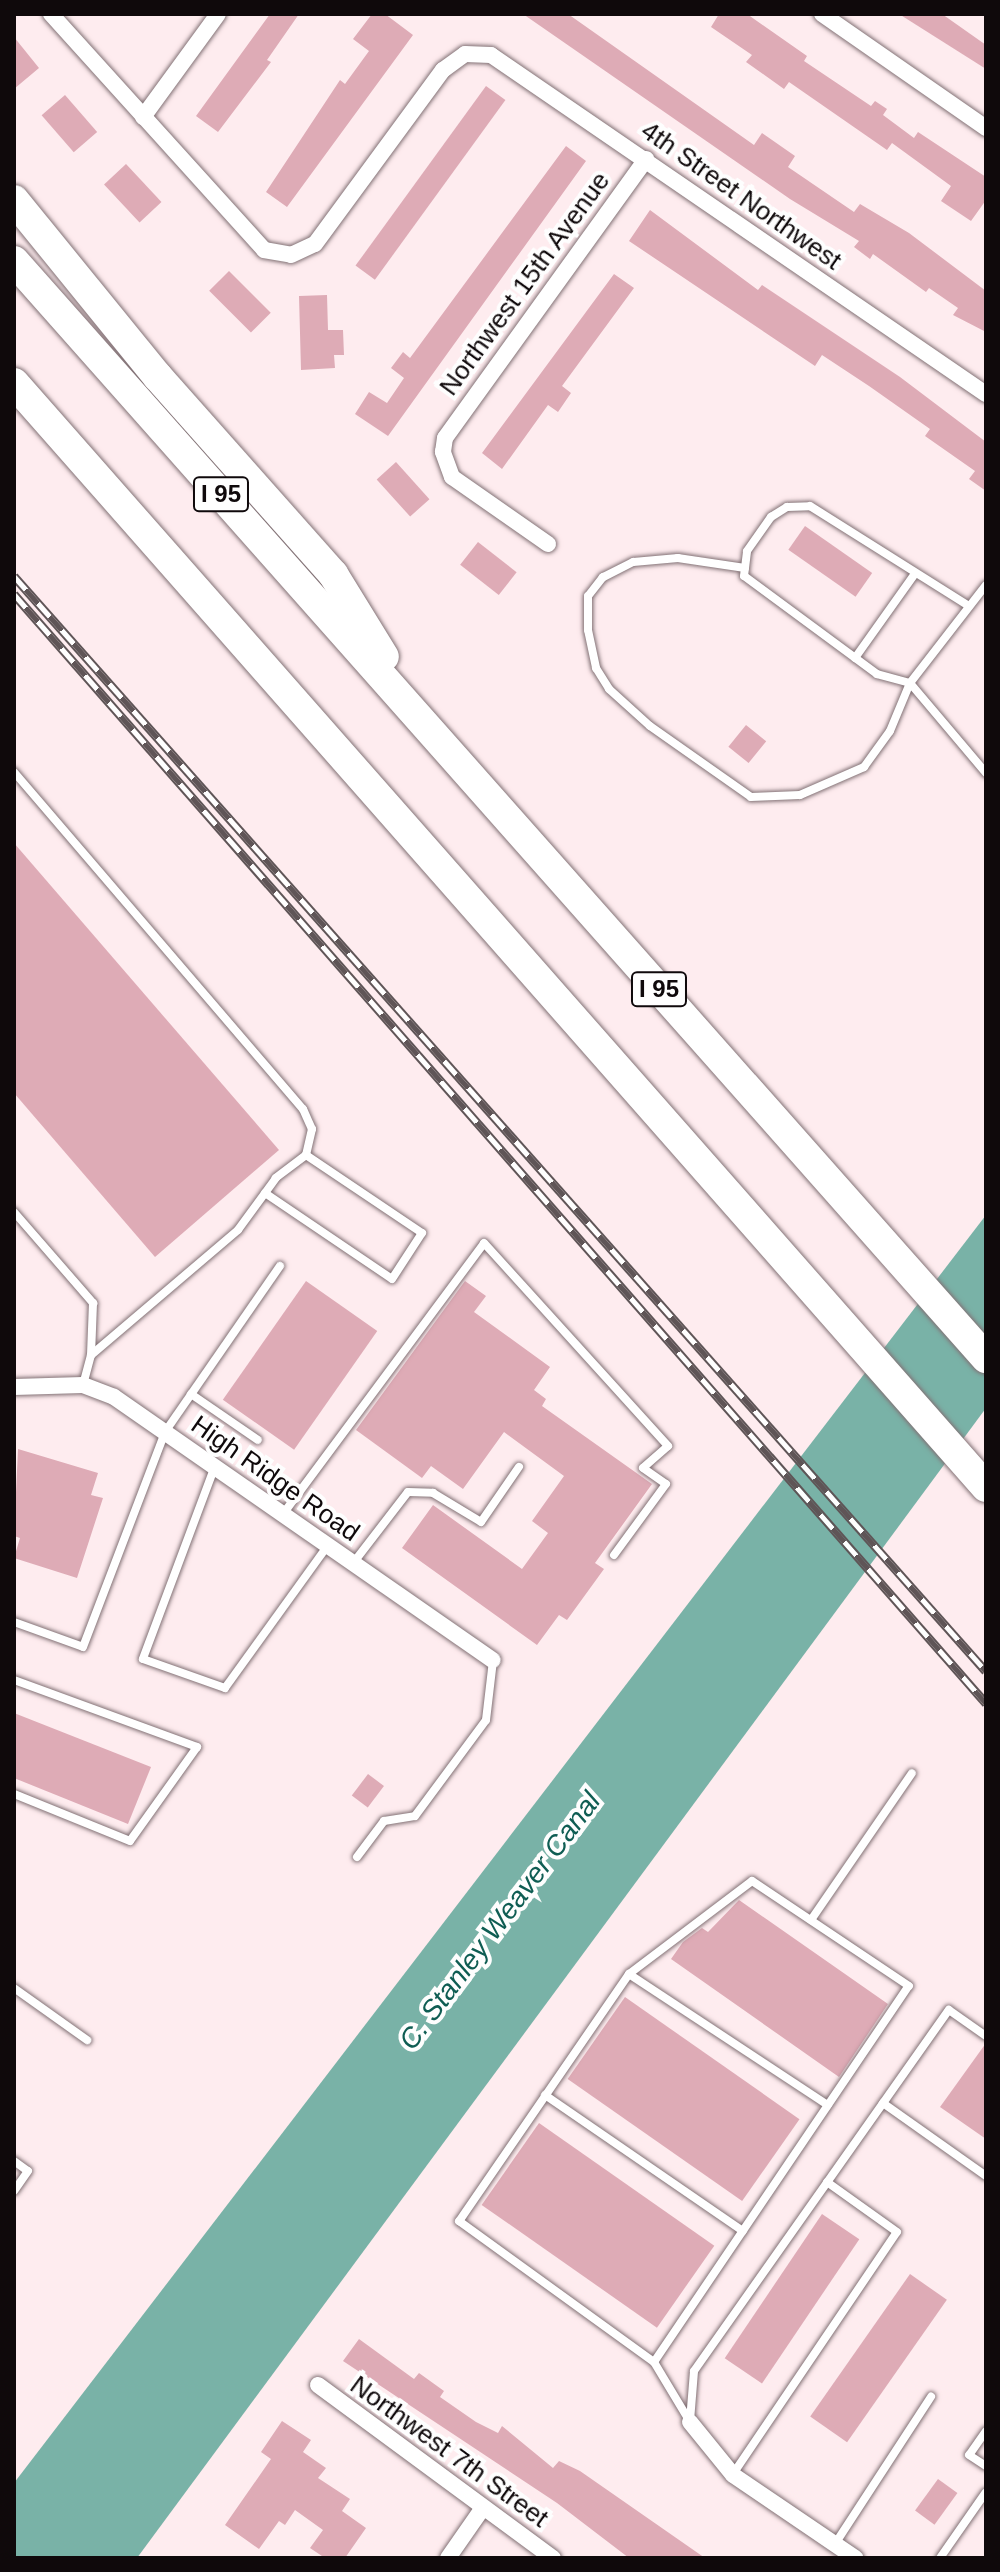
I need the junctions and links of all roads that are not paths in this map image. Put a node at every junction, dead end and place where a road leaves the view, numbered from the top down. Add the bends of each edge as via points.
1 (51, 14) edge
2 (218, 14) edge
3 (822, 14) edge
4 (143, 117) junction
5 (986, 128) edge
6 (646, 159) junction
7 (14, 200) edge
8 (14, 261) edge
9 (14, 383) edge
10 (986, 394) edge
11 (548, 544) dead end
12 (745, 568) junction
13 (914, 575) junction
14 (986, 585) edge
15 (969, 606) junction
16 (855, 658) junction
17 (910, 683) junction
18 (427, 727) junction
19 (14, 772) edge
20 (986, 773) edge
21 (306, 1155) junction
22 (265, 1193) junction
23 (14, 1212) edge
24 (280, 1266) dead end
25 (91, 1355) junction
26 (986, 1358) edge
27 (83, 1385) junction
28 (14, 1387) edge
29 (191, 1394) junction
30 (165, 1432) junction
31 (258, 1440) dead end
32 (215, 1466) junction
33 (519, 1467) dead end
34 (986, 1487) edge
35 (283, 1514) junction
36 (328, 1544) junction
37 (614, 1555) dead end
38 (354, 1562) junction
39 (14, 1622) edge
40 (493, 1660) joint
41 (14, 1680) edge
42 (912, 1773) dead end
43 (14, 1794) edge
44 (357, 1857) dead end
45 (811, 1920) junction
46 (629, 1974) junction
47 (14, 1988) edge
48 (986, 2036) edge
49 (87, 2040) dead end
50 (545, 2095) junction
51 (883, 2103) junction
52 (828, 2105) junction
53 (14, 2161) edge
54 (986, 2176) edge
55 (827, 2182) junction
56 (14, 2191) edge
57 (743, 2231) junction
58 (654, 2362) junction
59 (318, 2385) dead end
60 (931, 2397) dead end
61 (690, 2422) junction
62 (986, 2431) edge
63 (986, 2466) edge
64 (733, 2475) junction
65 (986, 2492) edge
66 (482, 2509) junction
67 (835, 2545) junction
68 (448, 2558) edge
69 (553, 2558) edge
70 (855, 2558) edge
71 (940, 2558) edge

1 - 4 street
2 - 4 street
3 - 5 street
4 - 6 street, 4th Street Northwest via 254,241 264,250 291,255 315,244 443,70 465,54 478,52 504,61
6 - 10 street, 4th Street Northwest
6 - 11 street, Northwest 15th Avenue via 445,438 443,452 452,477
7 - 18 highway via 158,377 333,574
8 - 18 highway, I 95
9 - 34 highway
12 - 13 lane via 747,551 771,517 787,507 810,506
12 - 16 lane via 744,576
12 - 17 lane via 678,558 633,562 603,577 588,596 596,668 609,689 650,726 751,797 800,795 864,767 890,731
13 - 15 lane
13 - 16 lane
14 - 15 lane
15 - 17 lane
16 - 17 lane via 877,674
17 - 20 lane
18 - 26 highway, I 95
19 - 21 lane via 303,1109 312,1129
21 - 22 lane
21 - 22 lane via 422,1233 392,1279
22 - 25 lane via 238,1230
23 - 25 lane via 93,1303
24 - 29 lane
25 - 27 lane
27 - 28 street, High Ridge Road
27 - 30 street, High Ridge Road via 114,1397
29 - 30 lane
29 - 31 lane
30 - 32 street, High Ridge Road
30 - 39 lane via 83,1647
32 - 35 street, High Ridge Road
32 - 36 lane via 143,1659 225,1688
33 - 38 lane via 481,1522 433,1493 408,1492
35 - 36 street, High Ridge Road
35 - 37 lane via 484,1243 668,1446 643,1468 666,1484
36 - 38 street, High Ridge Road
38 - 40 street, High Ridge Road
40 - 44 lane via 486,1720 415,1816 384,1821
41 - 43 lane via 197,1747 130,1841
42 - 45 lane
45 - 46 lane via 752,1881
45 - 52 lane via 909,1986
46 - 50 lane
46 - 52 lane
47 - 49 lane
48 - 51 lane via 949,2010
50 - 57 lane
50 - 58 lane via 459,2221
51 - 54 lane
51 - 55 lane
52 - 57 lane
53 - 56 lane via 28,2171
55 - 61 lane via 694,2371
55 - 64 lane via 897,2232
57 - 58 lane
58 - 61 lane
59 - 66 street, Northwest 7th Street
60 - 67 lane
61 - 64 street
62 - 63 lane via 969,2455
64 - 67 street
65 - 71 lane
66 - 68 street
66 - 69 street, Northwest 7th Street
67 - 70 street

